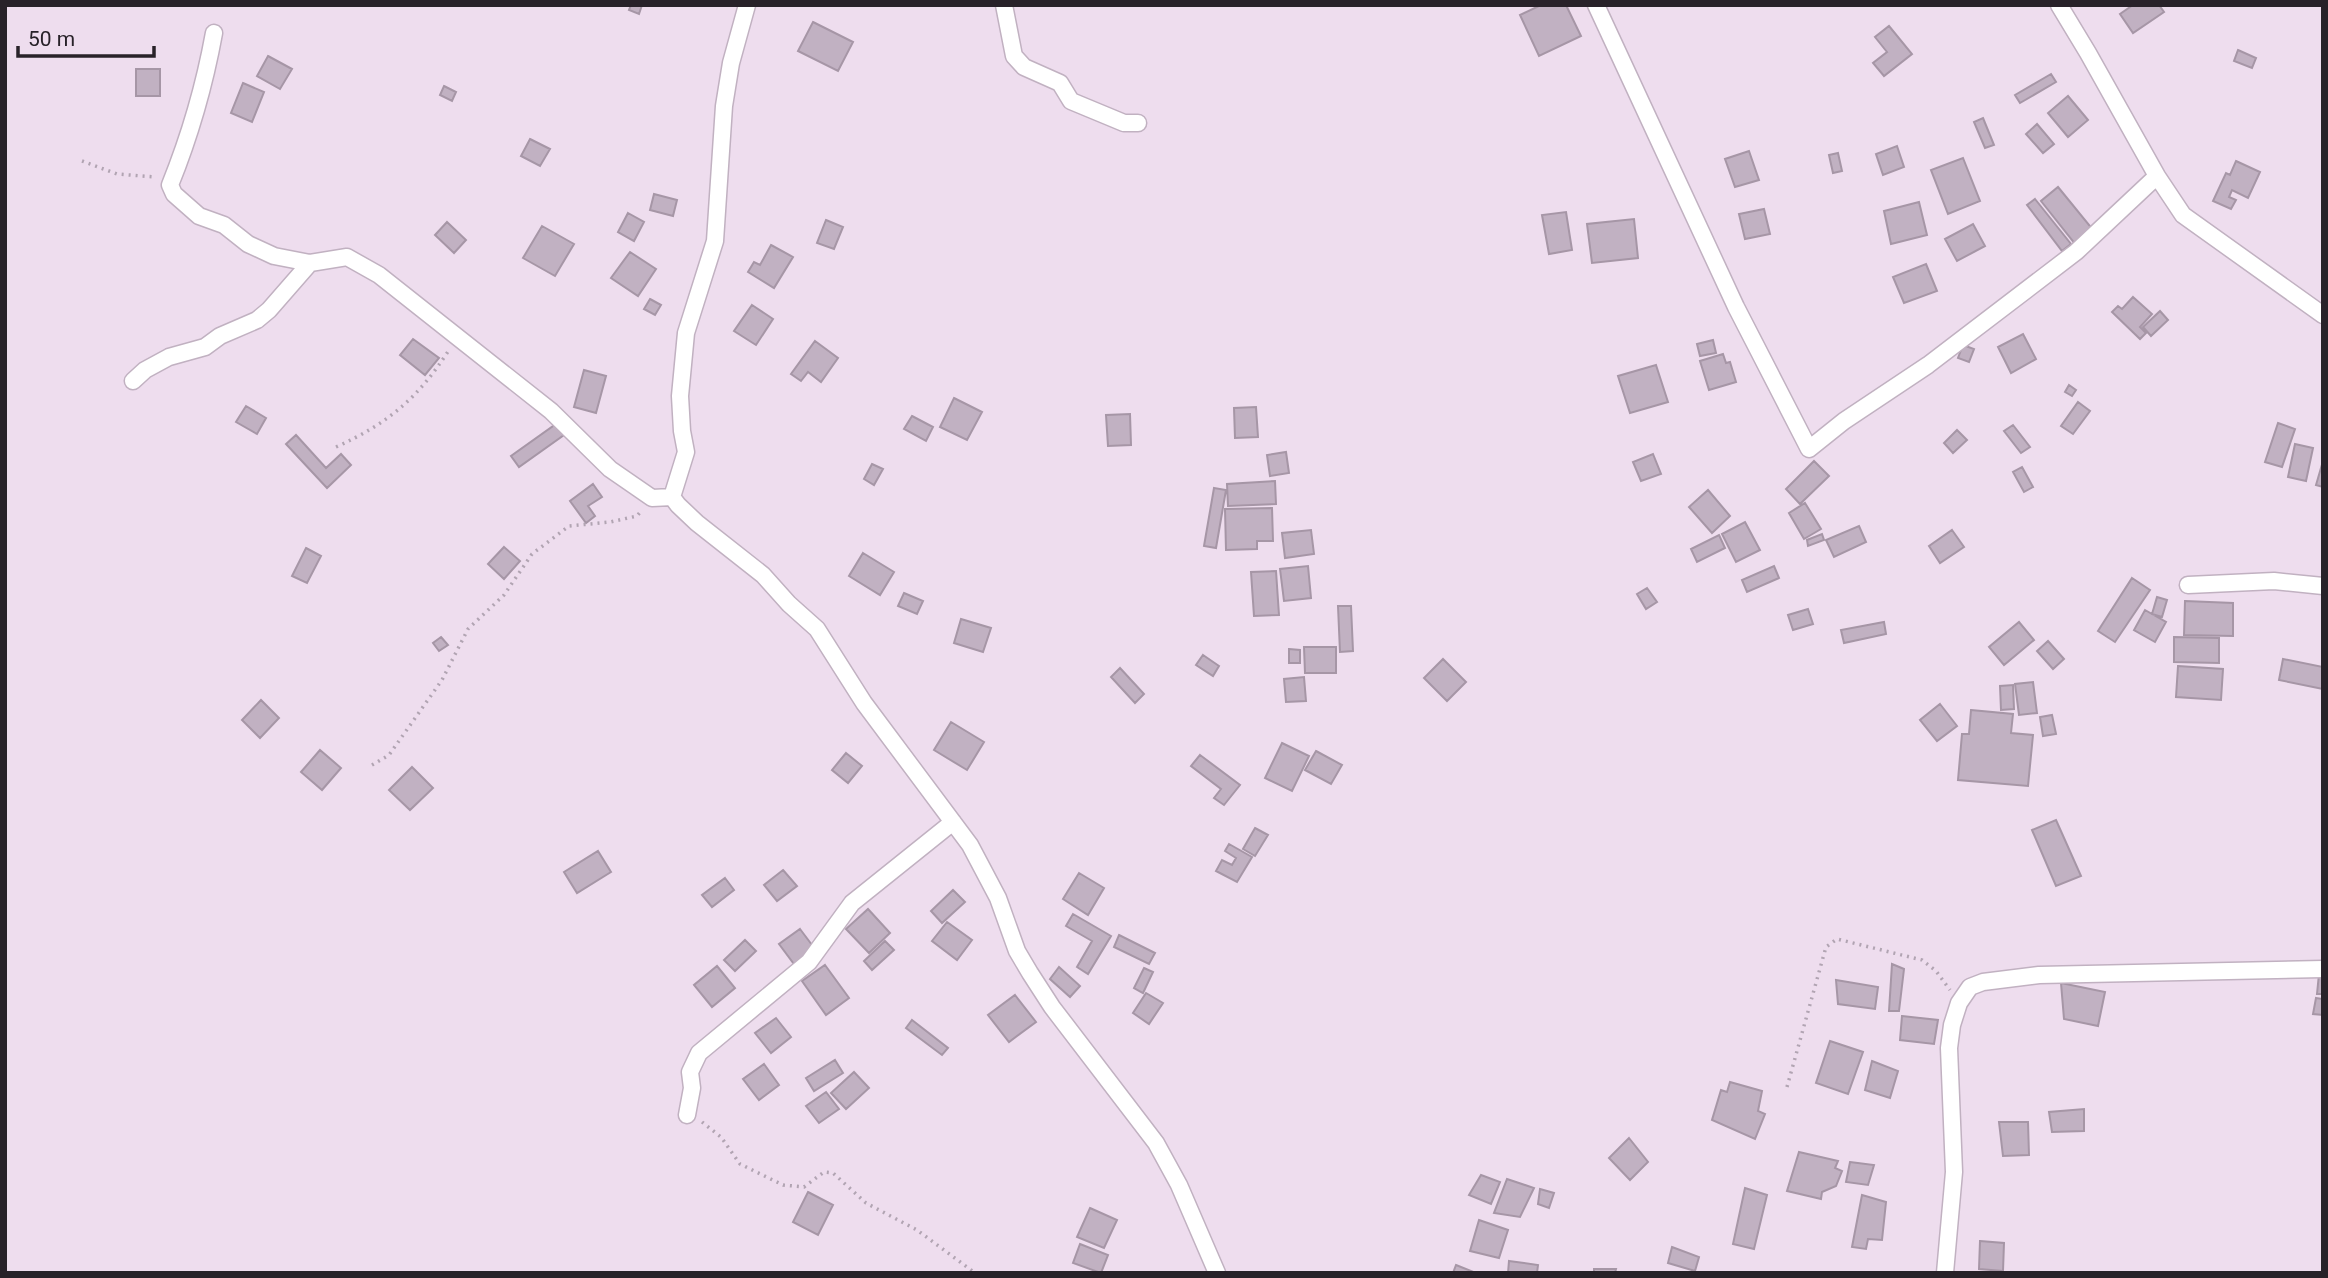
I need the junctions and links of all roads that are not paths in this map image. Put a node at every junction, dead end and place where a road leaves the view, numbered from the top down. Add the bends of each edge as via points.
1 (747, 5) edge
2 (1004, 5) edge
3 (1596, 5) edge
4 (2059, 5) edge
5 (214, 33) dead end
6 (1138, 123) dead end
7 (2157, 176) junction
8 (310, 263) junction
9 (2323, 315) edge
10 (133, 381) dead end
11 (672, 496) junction
12 (2188, 585) dead end
13 (2323, 586) edge
14 (953, 822) junction
15 (2323, 969) edge
16 (687, 1115) road end
17 (1217, 1273) edge
18 (1945, 1273) edge

1 - 11 street via 724,106 717,233 686,333 680,396 686,452
2 - 6 street via 1014,56 1024,67 1060,83 1072,101 1124,123
3 - 7 street via 1736,307 1809,449 2076,253
4 - 7 street
5 - 8 street via 190,136 170,185 199,216 224,225 248,244 274,256
7 - 9 street via 2183,215
8 - 10 street via 257,320 205,347 169,357
8 - 11 street via 347,257 380,275 551,411 610,469 652,498
11 - 14 street via 817,629 864,704
12 - 13 street via 2274,581
14 - 16 street via 852,903 809,962 699,1053 690,1072
14 - 17 street via 998,898 1030,974 1156,1143
15 - 18 street via 2039,975 1970,987 1959,1003 1949,1048 1954,1172

